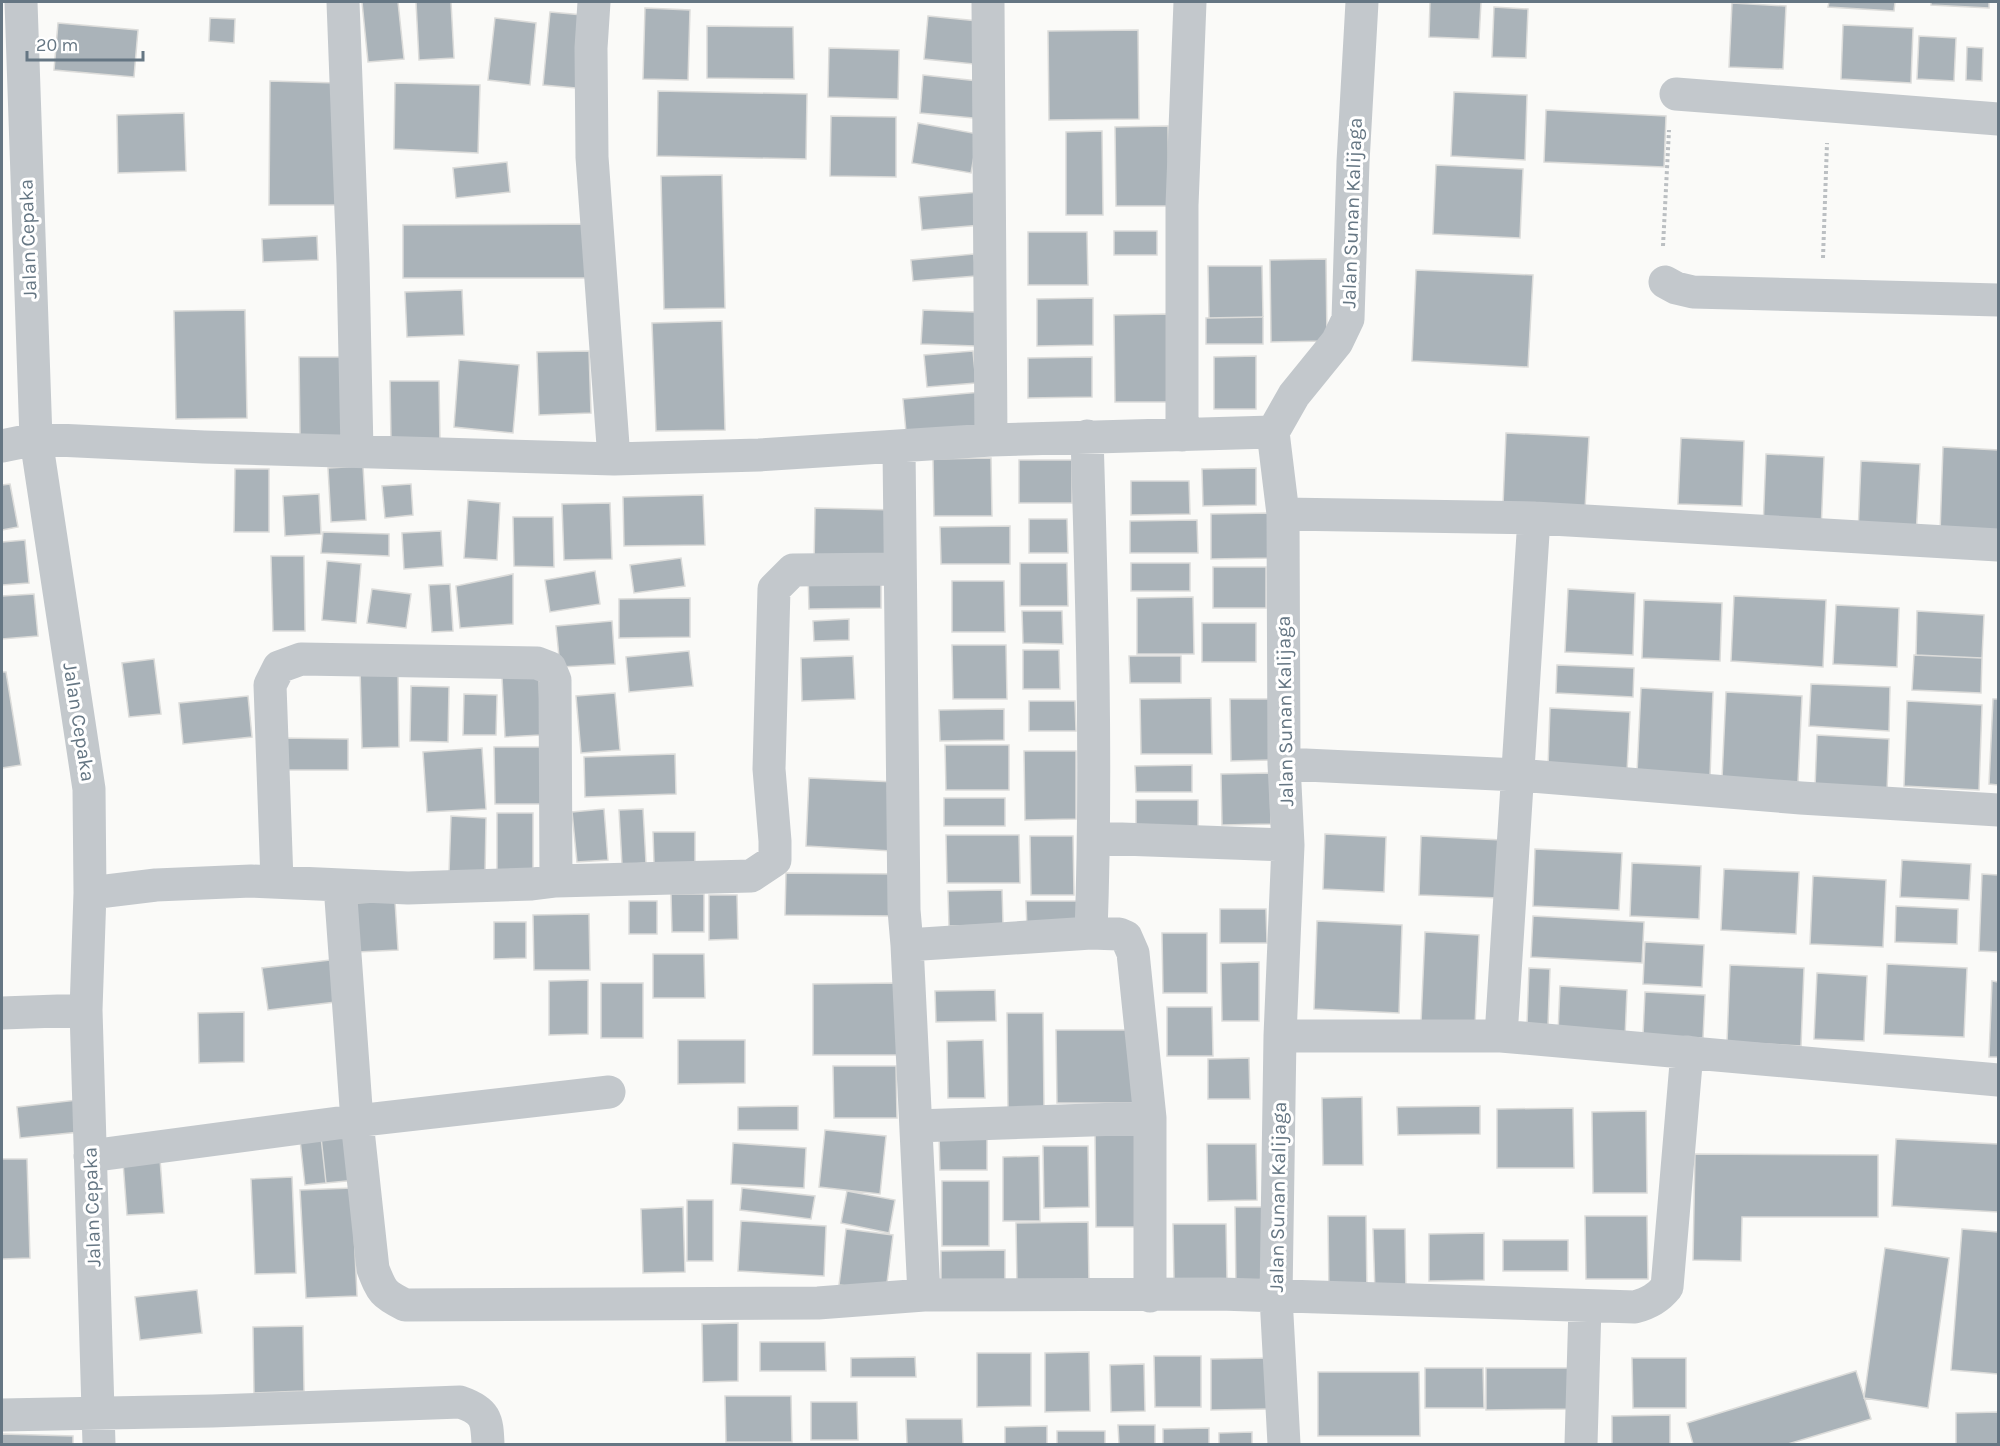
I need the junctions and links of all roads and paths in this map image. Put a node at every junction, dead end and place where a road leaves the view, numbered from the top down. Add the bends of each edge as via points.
1 (21, 2) edge
2 (343, 2) edge
3 (594, 2) edge
4 (987, 2) edge
5 (1190, 2) edge
6 (1362, 2) edge
7 (1676, 94) joint
8 (1828, 107) junction
9 (1998, 119) edge
10 (1665, 282) joint
11 (1821, 295) junction
12 (1998, 300) edge
13 (1273, 432) junction
14 (1182, 435) junction
15 (1088, 436) junction
16 (36, 439) junction
17 (991, 440) junction
18 (2, 446) edge
19 (899, 447) junction
20 (357, 451) junction
21 (614, 459) junction
22 (1283, 514) junction
23 (1534, 518) junction
24 (1998, 545) edge
25 (900, 569) junction
26 (1284, 764) junction
27 (1518, 775) junction
28 (1998, 810) edge
29 (1094, 838) junction
30 (1288, 845) junction
31 (276, 881) junction
32 (556, 881) junction
33 (340, 885) junction
34 (90, 893) junction
35 (1091, 933) junction
36 (907, 945) junction
37 (86, 1010) junction
38 (2, 1013) edge
39 (1280, 1036) junction
40 (1501, 1036) junction
41 (1687, 1052) junction
42 (1998, 1080) edge
43 (609, 1092) dead end
44 (1150, 1118) junction
45 (357, 1121) junction
46 (916, 1126) junction
47 (90, 1156) junction
48 (924, 1295) junction
49 (1150, 1296) junction
50 (1276, 1298) junction
51 (1586, 1306) junction
52 (2, 1415) edge
53 (100, 1429) edge
54 (488, 1444) edge
55 (1284, 1444) edge
56 (1581, 1444) edge

1 - 16 street, Jalan Cepaka
2 - 20 street
3 - 21 street via 592,157
4 - 17 street
5 - 14 street via 1182,206
6 - 13 street, Jalan Sunan Kalijaga via 1348,319 1337,342 1294,395
7 - 8 street
7 - 10 path via 1670,99 1662,273
8 - 9 street
8 - 11 path
10 - 11 street via 1693,291
11 - 12 street
13 - 14 street
13 - 22 street, Jalan Sunan Kalijaga
14 - 15 street
15 - 17 street
15 - 29 street
16 - 18 street
16 - 20 street
16 - 34 street, Jalan Cepaka via 89,789
17 - 19 street
19 - 21 street
19 - 25 street
20 - 21 street
22 - 23 street
22 - 26 street, Jalan Sunan Kalijaga
23 - 24 street
23 - 27 street
25 - 32 street via 794,570 774,589 769,769 775,860 751,876
25 - 36 street
26 - 27 street
26 - 30 street, Jalan Sunan Kalijaga
27 - 28 street
27 - 40 street
29 - 30 street
29 - 35 street
30 - 39 street, Jalan Sunan Kalijaga
31 - 32 street via 270,685 279,667 301,659 537,663 550,668 555,680
31 - 33 street
31 - 34 street via 156,885
32 - 33 street via 408,888
33 - 45 street
34 - 37 street, Jalan Cepaka
35 - 36 street
35 - 44 street via 1126,937 1133,952
36 - 46 street
37 - 38 street
37 - 47 street, Jalan Cepaka
39 - 40 street
39 - 50 street, Jalan Sunan Kalijaga
40 - 41 street
41 - 42 street
41 - 51 street via 1667,1287 1659,1297 1635,1307
43 - 45 street
44 - 46 street
44 - 49 street
45 - 47 street
45 - 48 street via 373,1269 387,1296 405,1305 818,1303
46 - 48 street
47 - 53 street, Jalan Cepaka
48 - 49 street
49 - 50 street via 1220,1294
50 - 51 street
50 - 55 street, Jalan Sunan Kalijaga
51 - 56 street
52 - 53 street
53 - 54 street via 212,1412 460,1402 480,1411 487,1422

